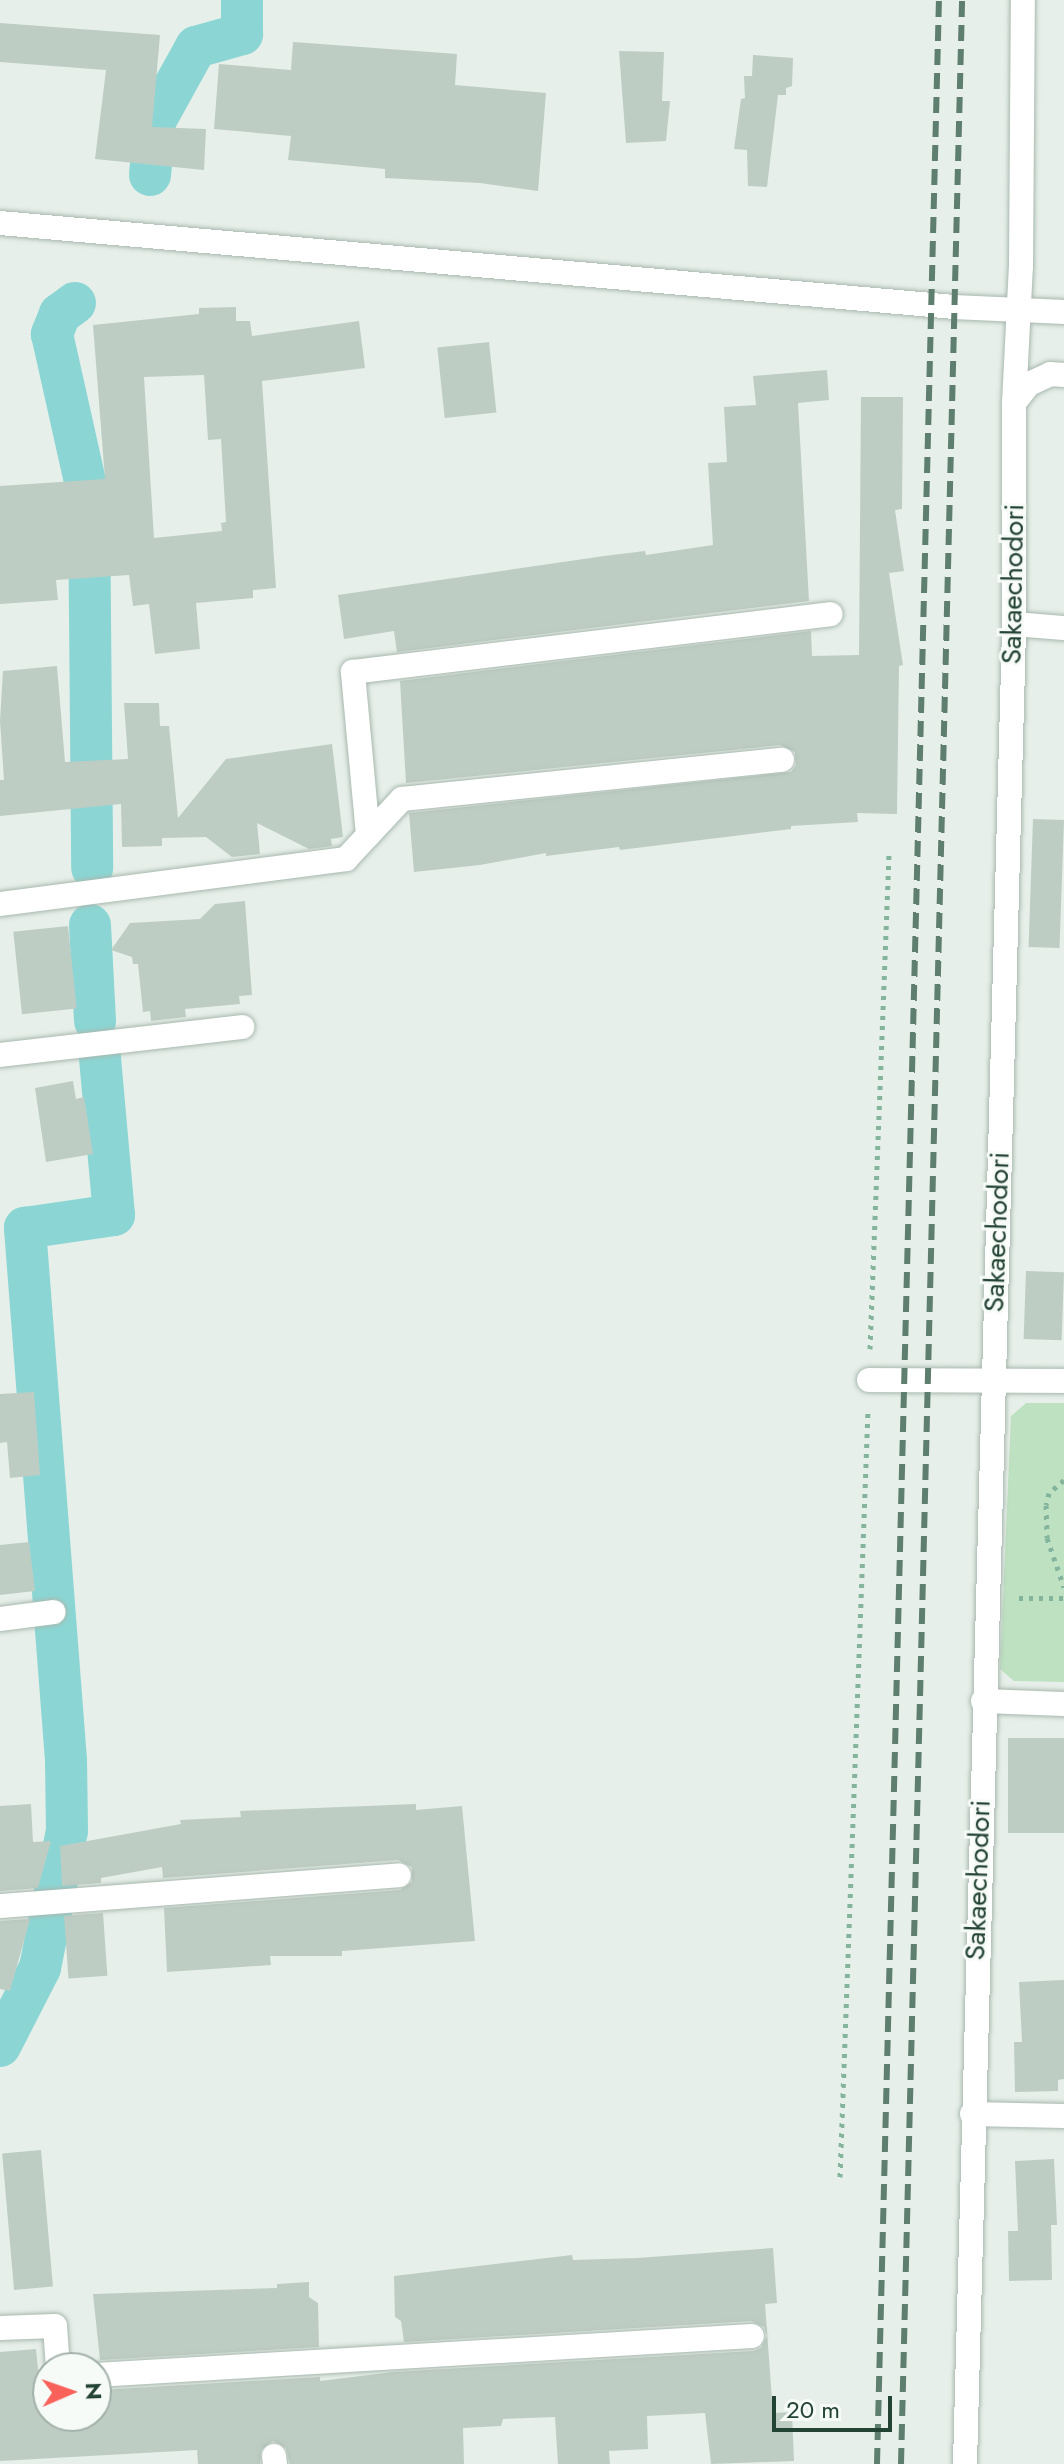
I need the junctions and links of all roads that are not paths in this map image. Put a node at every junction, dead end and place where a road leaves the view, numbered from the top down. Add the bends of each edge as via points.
1 (1023, 0) edge
2 (0, 223) edge
3 (1019, 311) junction
4 (1064, 312) edge
5 (1064, 375) edge
6 (1014, 403) junction
7 (830, 614) dead end
8 (1014, 624) junction
9 (1064, 628) edge
10 (782, 760) dead end
11 (368, 835) junction
12 (0, 904) edge
13 (242, 1027) dead end
14 (0, 1055) edge
15 (869, 1380) road end
16 (993, 1380) junction
17 (1064, 1381) edge
18 (54, 1612) dead end
19 (0, 1619) edge
20 (983, 1701) junction
21 (1064, 1704) edge
22 (399, 1875) dead end
23 (0, 1906) edge
24 (972, 2114) junction
25 (1064, 2116) edge
26 (0, 2328) edge
27 (752, 2336) dead end
28 (57, 2352) edge
29 (112, 2374) edge
30 (965, 2464) edge

1 - 3 street, Sakaechodori
2 - 3 street
3 - 4 street
3 - 6 street, Sakaechodori
5 - 6 street via 1050,374 1029,384
6 - 8 street, Sakaechodori
7 - 11 street via 353,672
8 - 9 street
8 - 16 street, Sakaechodori
10 - 11 street via 402,799
11 - 12 street via 346,859
13 - 14 street
15 - 16 street
16 - 17 street
16 - 20 street, Sakaechodori
18 - 19 street
20 - 21 street
20 - 24 street, Sakaechodori
22 - 23 street
24 - 25 street
24 - 30 street, Sakaechodori
26 - 28 street via 55,2326
27 - 29 street

